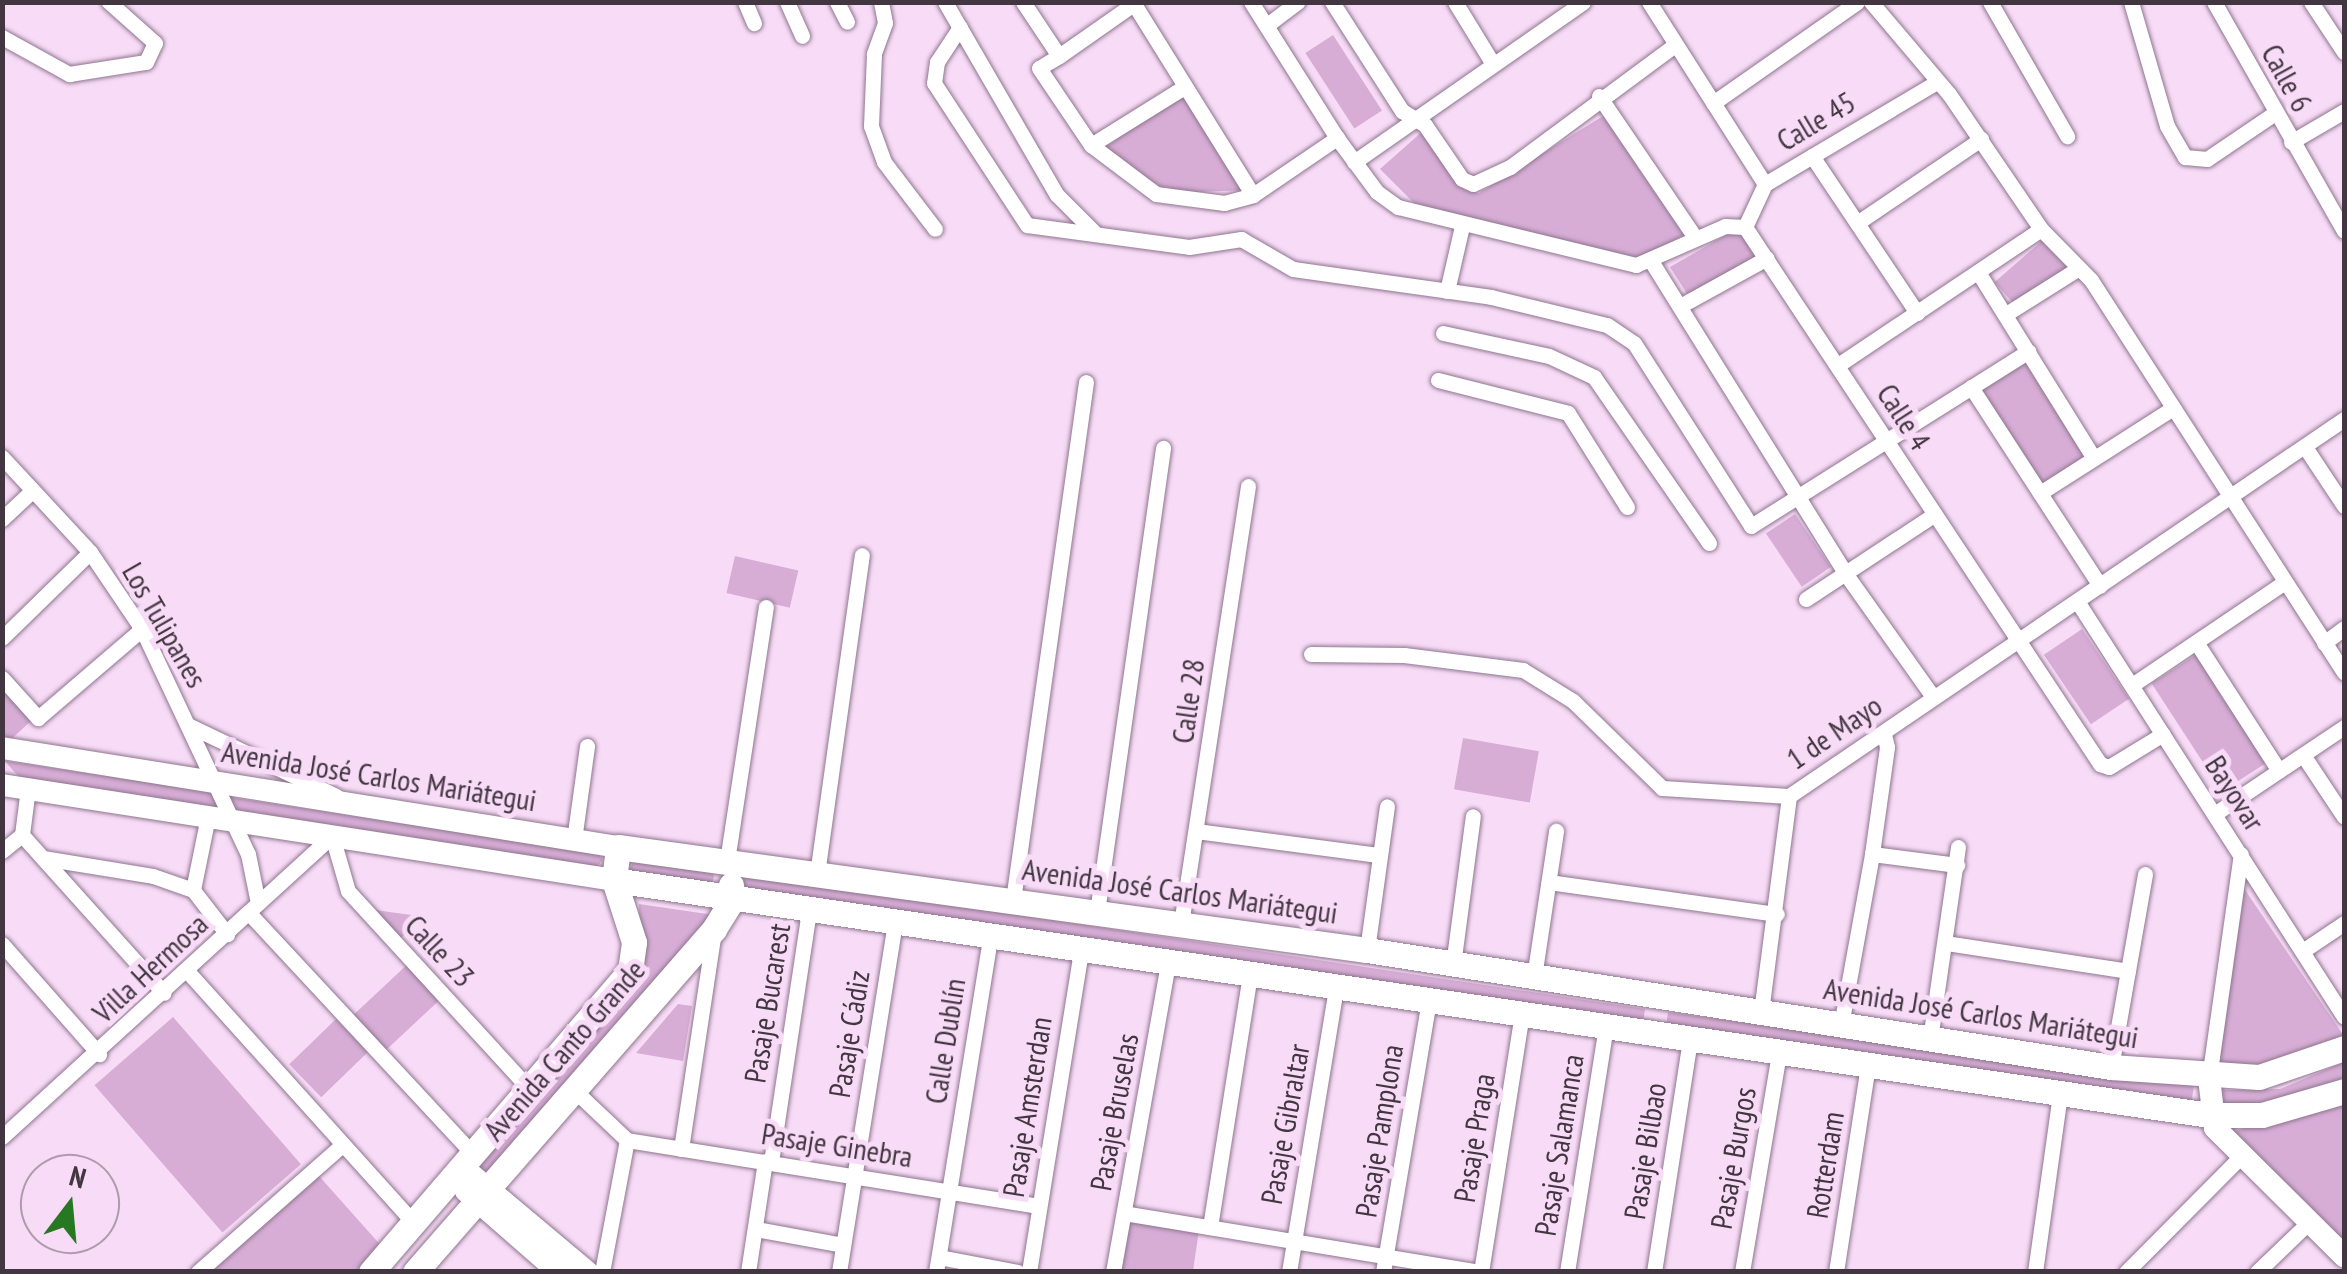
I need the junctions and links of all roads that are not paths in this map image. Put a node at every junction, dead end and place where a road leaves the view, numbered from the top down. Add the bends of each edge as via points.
1 (109, 2) edge
2 (745, 2) edge
3 (788, 2) edge
4 (836, 2) edge
5 (880, 2) edge
6 (945, 2) edge
7 (1023, 2) edge
8 (1251, 2) edge
9 (1297, 2) edge
10 (1332, 2) edge
11 (1454, 2) edge
12 (1583, 2) edge
13 (1649, 2) edge
14 (1857, 2) edge
15 (1871, 2) edge
16 (1990, 2) edge
17 (2131, 2) edge
18 (2310, 2) edge
19 (1135, 3) edge
20 (2216, 3) edge
21 (848, 22) dead end
22 (754, 23) dead end
23 (1266, 25) junction
24 (960, 27) junction
25 (802, 36) dead end
26 (2, 38) edge
27 (1676, 44) junction
28 (2344, 52) edge
29 (1058, 56) junction
30 (1493, 64) junction
31 (1937, 82) junction
32 (1184, 87) junction
33 (1599, 96) junction
34 (1713, 103) junction
35 (2344, 111) edge
36 (2275, 113) junction
37 (1413, 118) junction
38 (2068, 136) dead end
39 (1336, 138) junction
40 (1981, 139) junction
41 (2290, 142) junction
42 (1090, 146) junction
43 (1812, 156) junction
44 (1354, 162) junction
45 (1764, 184) junction
46 (1253, 195) junction
47 (1857, 223) junction
48 (1462, 226) junction
49 (1746, 228) junction
50 (934, 229) dead end
51 (2040, 230) junction
52 (2344, 231) edge
53 (1094, 232) junction
54 (1695, 237) junction
55 (1767, 258) junction
56 (1651, 261) junction
57 (2078, 268) junction
58 (1978, 272) junction
59 (1447, 290) junction
60 (1680, 306) junction
61 (1918, 313) junction
62 (2006, 314) junction
63 (1443, 333) dead end
64 (2028, 351) junction
65 (1838, 366) junction
66 (1438, 380) dead end
67 (1086, 382) dead end
68 (1971, 387) junction
69 (2173, 408) junction
70 (2344, 419) edge
71 (1887, 441) junction
72 (2304, 446) junction
73 (1163, 448) dead end
74 (2, 456) edge
75 (2094, 458) junction
76 (1248, 486) dead end
77 (33, 490) junction
78 (2040, 493) junction
79 (2230, 497) junction
80 (1798, 498) junction
81 (2344, 506) edge
82 (1627, 508) dead end
83 (1935, 514) junction
84 (2, 519) edge
85 (1709, 544) dead end
86 (90, 552) junction
87 (862, 555) dead end
88 (1845, 573) junction
89 (2284, 583) junction
90 (2100, 586) junction
91 (1806, 599) dead end
92 (2077, 600) junction
93 (766, 607) dead end
94 (142, 628) junction
95 (2344, 628) edge
96 (2, 638) edge
97 (2015, 638) junction
98 (2196, 642) junction
99 (2324, 643) junction
100 (1311, 654) dead end
101 (2344, 673) edge
102 (2, 678) edge
103 (2132, 685) junction
104 (1933, 697) junction
105 (190, 726) junction
106 (2344, 727) edge
107 (1884, 734) junction
108 (2163, 734) junction
109 (587, 746) dead end
110 (2, 748) edge
111 (2303, 755) junction
112 (2, 770) edge
113 (2279, 771) junction
114 (214, 782) junction
115 (2, 785) edge
116 (28, 788) junction
117 (1789, 796) junction
118 (358, 806) junction
119 (1388, 806) dead end
120 (2216, 813) junction
121 (1473, 816) dead end
122 (219, 817) junction
123 (2344, 817) edge
124 (1196, 831) junction
125 (1556, 832) dead end
126 (22, 836) junction
127 (332, 836) junction
128 (574, 840) junction
129 (1958, 846) dead end
130 (618, 847) junction
131 (2, 852) edge
132 (1872, 854) junction
133 (2241, 854) junction
134 (1378, 856) junction
135 (42, 858) junction
136 (728, 860) junction
137 (1957, 865) junction
138 (817, 874) junction
139 (2144, 874) dead end
140 (614, 880) junction
141 (1549, 882) junction
142 (193, 890) junction
143 (733, 898) junction
144 (1013, 900) junction
145 (253, 908) junction
146 (809, 910) junction
147 (1097, 912) junction
148 (1776, 914) junction
149 (2344, 923) edge
150 (895, 924) junction
151 (1181, 924) junction
152 (714, 929) junction
153 (227, 934) junction
154 (990, 937) junction
155 (1946, 942) junction
156 (2, 944) edge
157 (1367, 950) junction
158 (2304, 950) junction
159 (1081, 951) junction
160 (16, 960) junction
161 (1168, 962) junction
162 (1453, 965) junction
163 (2128, 971) junction
164 (2, 972) edge
165 (188, 972) junction
166 (1250, 974) junction
167 (1534, 977) junction
168 (1336, 987) junction
169 (164, 993) junction
170 (1660, 996) junction
171 (1428, 999) junction
172 (1761, 1012) junction
173 (1522, 1014) junction
174 (2344, 1017) edge
175 (1841, 1025) junction
176 (1606, 1028) junction
177 (1655, 1034) junction
178 (1930, 1038) junction
179 (1690, 1040) junction
180 (2344, 1048) edge
181 (1778, 1053) junction
182 (99, 1054) junction
183 (1868, 1066) junction
184 (2111, 1067) junction
185 (2209, 1078) junction
186 (573, 1090) junction
187 (531, 1091) junction
188 (2344, 1091) edge
189 (2060, 1094) junction
190 (2210, 1115) junction
191 (2, 1137) edge
192 (627, 1140) junction
193 (343, 1144) junction
194 (681, 1150) junction
195 (2242, 1155) junction
196 (768, 1162) junction
197 (462, 1167) junction
198 (854, 1176) junction
199 (949, 1192) junction
200 (481, 1194) junction
201 (1038, 1206) junction
202 (1124, 1213) junction
203 (413, 1222) junction
204 (2309, 1222) junction
205 (1210, 1227) junction
206 (756, 1229) junction
207 (1293, 1241) junction
208 (844, 1245) junction
209 (1386, 1253) junction
210 (2344, 1256) edge
211 (938, 1264) edge
212 (198, 1272) edge
213 (371, 1272) edge
214 (415, 1272) edge
215 (559, 1272) edge
216 (587, 1272) edge
217 (602, 1272) edge
218 (748, 1272) edge
219 (839, 1272) edge
220 (1018, 1272) edge
221 (1028, 1272) edge
222 (1114, 1272) edge
223 (1288, 1272) edge
224 (1383, 1272) edge
225 (1480, 1272) edge
226 (1567, 1272) edge
227 (1654, 1272) edge
228 (1742, 1272) edge
229 (1836, 1272) edge
230 (2034, 1272) edge
231 (2126, 1272) edge
232 (2257, 1272) edge

1 - 26 street via 155,43 146,62 68,74
2 - 22 street
3 - 25 street
4 - 21 street
5 - 50 street via 884,23 874,54 871,126 884,162
6 - 24 street
7 - 29 street
8 - 23 street
9 - 23 street
10 - 37 street via 1402,112
11 - 30 street
12 - 30 street
13 - 27 street
14 - 34 street
15 - 31 street
16 - 38 street
17 - 36 street via 2168,126 2186,157 2207,159
18 - 28 street
19 - 29 street
19 - 32 street
20 - 36 street, Calle 6
23 - 39 street
24 - 53 street via 1057,195
24 - 53 street via 936,62 934,83 1005,199 1026,225
27 - 33 street
27 - 34 street
29 - 42 street via 1040,68
30 - 37 street
31 - 40 street
31 - 43 street, Calle 45
32 - 42 street
32 - 46 street
33 - 37 street via 1568,127 1486,182 1462,179
33 - 54 street
34 - 45 street
35 - 41 street
36 - 41 street, Calle 6
37 - 44 street
39 - 44 street
39 - 46 street
40 - 47 street
40 - 51 street
41 - 52 street, Calle 6
42 - 46 street via 1156,194 1224,203
43 - 45 street, Calle 45
43 - 47 street
44 - 48 street via 1398,207
45 - 49 street, Calle 45
47 - 61 street
48 - 56 street via 1618,264
48 - 59 street
49 - 54 street via 1724,226
49 - 55 street, Calle 4
51 - 57 street
51 - 58 street
53 - 59 street via 1190,247 1240,239 1293,269
54 - 56 street
55 - 60 street
55 - 65 street, Calle 4
56 - 60 street
57 - 62 street
57 - 69 street
58 - 61 street
58 - 62 street
59 - 80 street via 1623,332 1751,526
60 - 80 street
61 - 65 street
62 - 64 street
63 - 85 street via 1550,356 1594,377
64 - 68 street
64 - 75 street
65 - 71 street, Calle 4
66 - 82 street via 1568,413
67 - 144 street
68 - 71 street
68 - 78 street
69 - 75 street
69 - 79 street
70 - 72 street, 1 de Mayo
71 - 80 street
71 - 83 street, Calle 4
72 - 79 street, 1 de Mayo
72 - 81 street
73 - 147 street
74 - 77 street, Los Tulipanes
75 - 78 street
76 - 124 street, Calle 28
77 - 84 street
77 - 86 street, Los Tulipanes
78 - 90 street
79 - 89 street
79 - 90 street, 1 de Mayo
80 - 88 street
83 - 88 street
83 - 97 street, Calle 4
86 - 94 street, Los Tulipanes
86 - 96 street
87 - 138 street
88 - 91 street
88 - 104 street
89 - 98 street
89 - 99 street
90 - 92 street, 1 de Mayo
92 - 97 street, 1 de Mayo
92 - 103 street, Bayovar
93 - 136 street
94 - 102 street via 38,718
94 - 105 street, Los Tulipanes
95 - 99 street
97 - 104 street, 1 de Mayo
97 - 108 street, Calle 4 via 2104,768
98 - 103 street
98 - 113 street
99 - 101 street
100 - 117 street, 1 de Mayo via 1404,655 1523,670 1573,700 1662,788
103 - 108 street, Bayovar
104 - 107 street, 1 de Mayo
105 - 114 street, Los Tulipanes
105 - 118 street
106 - 111 street
107 - 117 street, 1 de Mayo
107 - 132 street
108 - 120 street, Bayovar
109 - 128 street
110 - 114 main road, Avenida José Carlos Mariátegui
111 - 113 street
111 - 123 street
112 - 116 main road
113 - 120 street
114 - 118 main road, Avenida José Carlos Mariátegui
114 - 122 street, Los Tulipanes
115 - 116 main road
116 - 122 main road
116 - 126 street
117 - 148 street
118 - 128 main road, Avenida José Carlos Mariátegui
119 - 134 street
120 - 133 street, Bayovar
121 - 162 street
122 - 127 main road
122 - 142 street
122 - 145 street, Los Tulipanes via 248,854
124 - 134 street
124 - 151 street, Calle 28
125 - 141 street
126 - 131 street
126 - 135 street
127 - 140 main road
127 - 145 street, Villa Hermosa
127 - 187 street, Calle 23 via 348,891
128 - 130 main road, Avenida José Carlos Mariátegui
129 - 137 street
130 - 136 main road, Avenida José Carlos Mariátegui
130 - 140 main road, Avenida Canto Grande
132 - 137 street
132 - 175 street
133 - 158 street, Bayovar
133 - 185 street
134 - 157 street
135 - 142 street via 154,876
135 - 169 street
136 - 138 main road, Avenida José Carlos Mariátegui
136 - 143 main road
137 - 155 street
138 - 144 main road, Avenida José Carlos Mariátegui
139 - 163 street
140 - 143 main road
140 - 187 main road, Avenida Canto Grande via 634,942 630,971
141 - 148 street
141 - 167 street
142 - 153 street
143 - 146 main road
143 - 152 main road, Avenida Canto Grande
144 - 147 main road, Avenida José Carlos Mariátegui
145 - 153 street, Villa Hermosa
145 - 197 street
146 - 150 main road
146 - 196 street, Pasaje Bucarest
147 - 151 main road, Avenida José Carlos Mariátegui
148 - 172 street
149 - 158 street
150 - 154 main road
150 - 198 street, Pasaje Cádiz
151 - 157 main road, Avenida José Carlos Mariátegui
152 - 186 main road, Avenida Canto Grande
152 - 194 street
153 - 165 street, Villa Hermosa
154 - 159 main road
154 - 199 street, Calle Dublín
155 - 163 street
155 - 178 street
156 - 160 street
157 - 162 main road, Avenida José Carlos Mariátegui
158 - 174 street, Bayovar
159 - 161 main road
159 - 201 street, Pasaje Amsterdan
160 - 164 street
160 - 182 street
161 - 166 main road
161 - 202 street, Pasaje Bruselas
162 - 167 main road, Avenida José Carlos Mariátegui
163 - 184 street
165 - 169 street, Villa Hermosa
165 - 193 street
166 - 168 main road
166 - 205 street
167 - 170 main road, Avenida José Carlos Mariátegui
168 - 171 main road
168 - 207 street, Pasaje Gibraltar
169 - 182 street, Villa Hermosa
170 - 172 main road, Avenida José Carlos Mariátegui
170 - 177 main road
171 - 173 main road
171 - 209 street, Pasaje Pamplona
172 - 175 main road, Avenida José Carlos Mariátegui
173 - 176 main road
173 - 225 street, Pasaje Praga
175 - 178 main road, Avenida José Carlos Mariátegui
176 - 177 main road
176 - 226 street, Pasaje Salamanca
177 - 179 main road
178 - 184 main road, Avenida José Carlos Mariátegui
179 - 181 main road
179 - 227 street, Pasaje Bilbao
180 - 185 main road, Avenida José Carlos Mariátegui via 2291,1072
181 - 183 main road
181 - 228 street, Pasaje Burgos
182 - 191 street, Villa Hermosa
183 - 189 main road
183 - 229 street, Rotterdam
184 - 185 main road, Avenida José Carlos Mariátegui
185 - 190 main road
186 - 192 street
186 - 200 main road, Avenida Canto Grande
187 - 197 main road, Avenida Canto Grande
188 - 190 main road via 2277,1112
189 - 190 main road
189 - 230 street
190 - 195 main road
192 - 194 street, Pasaje Ginebra
192 - 217 street
193 - 203 street
193 - 212 street
194 - 196 street, Pasaje Ginebra
195 - 204 main road
195 - 231 street
196 - 198 street, Pasaje Ginebra
196 - 206 street, Pasaje Bucarest
197 - 200 main road
197 - 203 main road, Avenida Canto Grande
198 - 199 street, Pasaje Ginebra
198 - 208 street, Pasaje Cádiz
199 - 201 street, Pasaje Ginebra
199 - 211 street, Calle Dublín
200 - 214 main road, Avenida Canto Grande
200 - 215 main road
200 - 216 main road
201 - 221 street, Pasaje Amsterdan
202 - 205 street
202 - 222 street, Pasaje Bruselas
203 - 213 main road, Avenida Canto Grande
204 - 210 main road
204 - 232 street
205 - 207 street
206 - 208 street
206 - 218 street, Pasaje Bucarest
207 - 209 street
207 - 223 street, Pasaje Gibraltar
208 - 219 street, Pasaje Cádiz
209 - 224 street, Pasaje Pamplona
209 - 225 street
211 - 220 street

